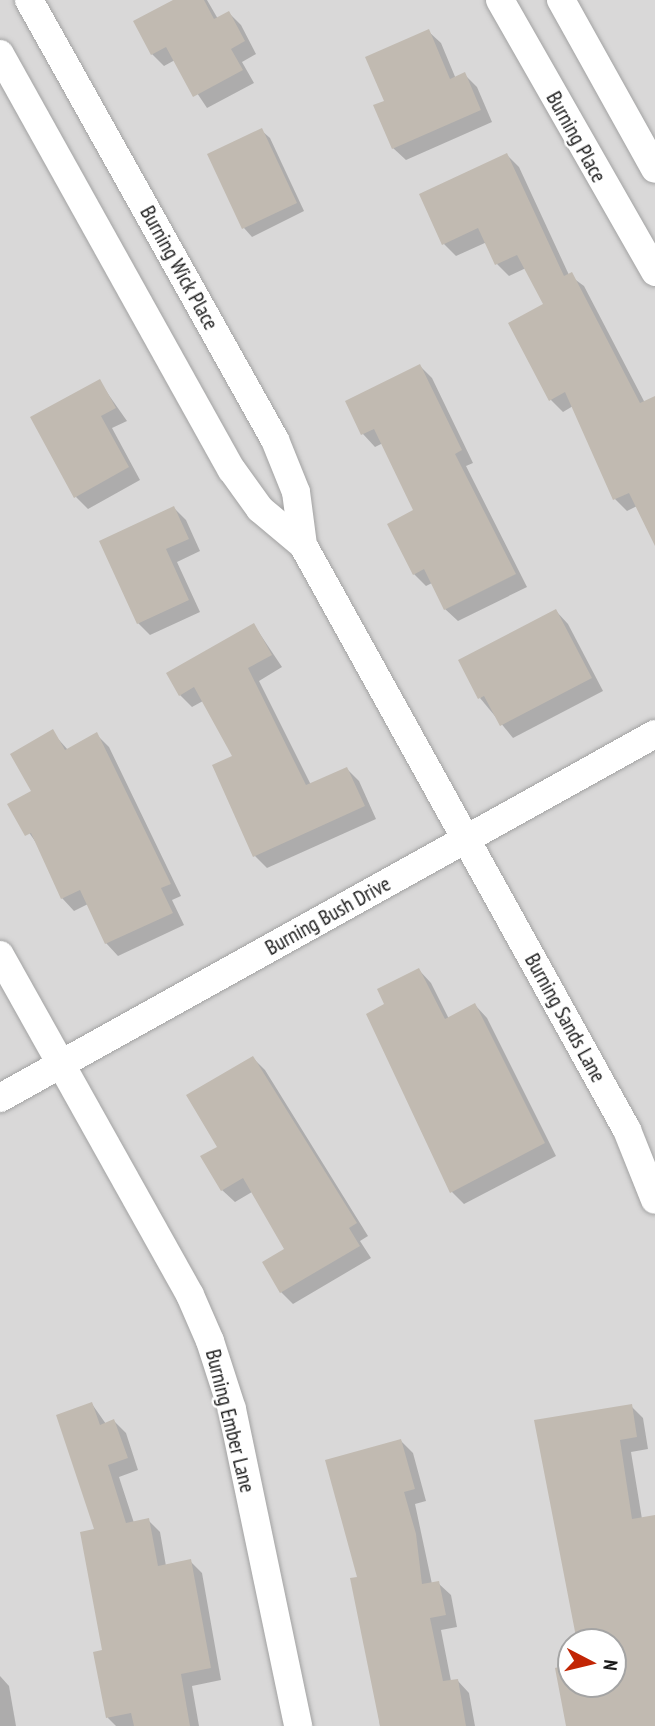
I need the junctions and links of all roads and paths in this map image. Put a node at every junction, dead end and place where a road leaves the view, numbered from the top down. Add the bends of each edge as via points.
1 (29, 0) edge
2 (500, 0) edge
3 (561, 0) edge
4 (0, 54) edge
5 (655, 169) edge
6 (655, 272) edge
7 (303, 545) junction
8 (655, 734) edge
9 (466, 840) junction
10 (0, 955) edge
11 (61, 1064) junction
12 (0, 1098) edge
13 (655, 1200) edge
14 (298, 1726) edge

1 - 7 street, Burning Wick Place via 275,440 296,492
2 - 6 street, Burning Place
3 - 5 street
4 - 7 street, Burning Wick Place via 232,470 260,509
7 - 9 street, Burning Wick Place
8 - 9 street, Burning Bush Drive
9 - 11 street, Burning Bush Drive
9 - 13 street, Burning Sands Lane via 627,1130
10 - 11 street, Burning Ember Lane
11 - 12 street, Burning Bush Drive
11 - 14 street, Burning Ember Lane via 190,1295 218,1362

